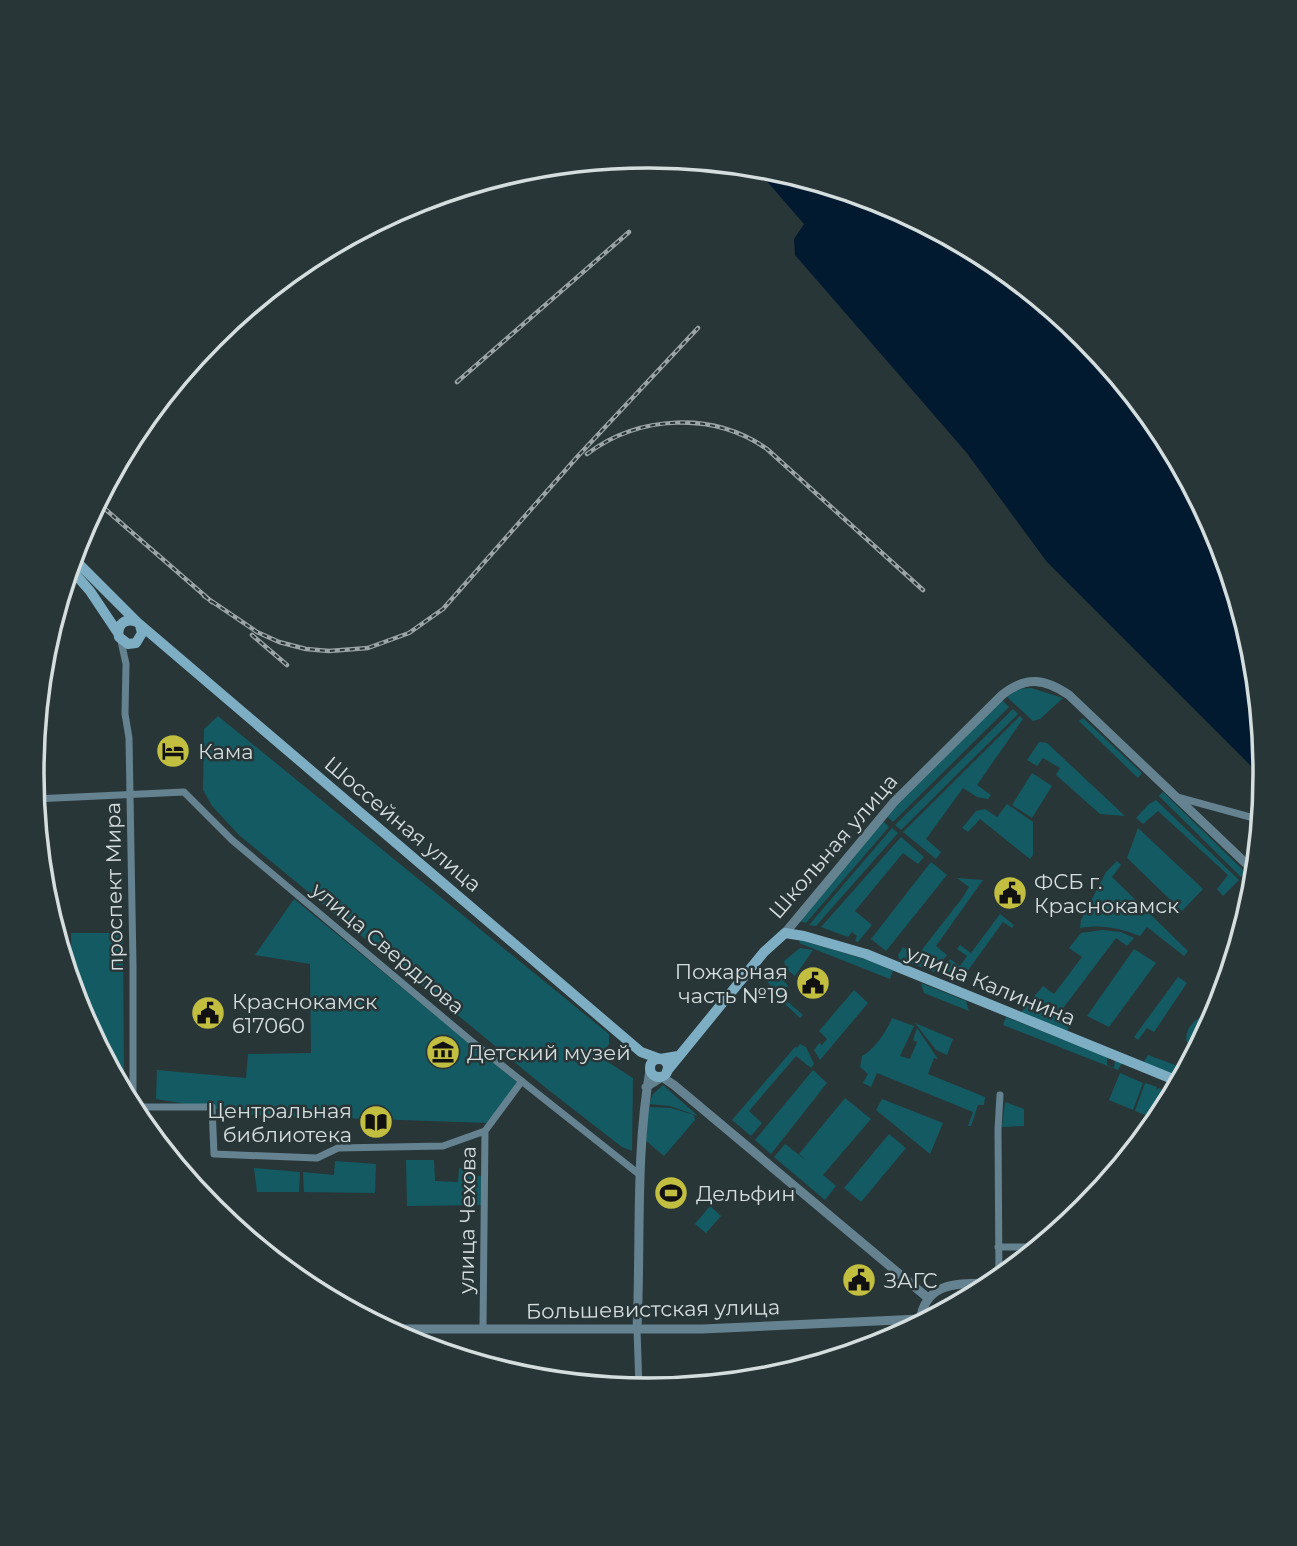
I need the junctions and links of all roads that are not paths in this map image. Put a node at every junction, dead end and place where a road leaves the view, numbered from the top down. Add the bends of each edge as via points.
1 (81, 567) edge
2 (77, 577) edge
3 (138, 624) junction
4 (119, 637) junction
5 (157, 641) junction
6 (136, 643) junction
7 (126, 664) junction
8 (129, 796) junction
9 (1175, 797) junction
10 (45, 799) edge
11 (1252, 817) edge
12 (1246, 864) edge
13 (785, 933) junction
14 (641, 1052) junction
15 (678, 1056) junction
16 (660, 1059) junction
17 (650, 1070) junction
18 (665, 1074) junction
19 (1170, 1078) edge
20 (522, 1081) junction
21 (132, 1087) edge
22 (646, 1087) junction
23 (1000, 1094) dead end
24 (145, 1108) edge
25 (485, 1131) junction
26 (640, 1175) junction
27 (998, 1247) junction
28 (1024, 1247) edge
29 (999, 1266) edge
30 (973, 1283) edge
31 (928, 1298) junction
32 (924, 1311) edge
33 (900, 1323) edge
34 (483, 1328) junction
35 (410, 1329) edge
36 (637, 1329) junction
37 (639, 1378) edge

1 - 3 main road, Шоссейная улица
2 - 4 main road
3 - 4 main road via 122,623
3 - 5 main road, Шоссейная улица
3 - 6 main road via 141,636
4 - 6 main road via 128,644
4 - 7 street, проспект Мира
5 - 6 main road
5 - 14 main road, Шоссейная улица
6 - 7 street, проспект Мира
7 - 8 street, проспект Мира
8 - 10 street
8 - 20 street, улица Свердлова via 184,792 232,840
8 - 21 street, проспект Мира
9 - 11 street
9 - 12 street
9 - 13 street, Школьная улица via 1069,695 1056,686 1032,681 1015,684 894,802
13 - 15 main road, Школьная улица
13 - 19 main road, улица Калинина via 879,960
14 - 16 main road
14 - 17 main road
15 - 16 main road
15 - 18 main road, Школьная улица
16 - 17 main road
16 - 18 main road via 667,1065
17 - 18 main road via 653,1076
17 - 22 street
18 - 22 street
18 - 31 street
20 - 25 street, улица Чехова
20 - 26 street, улица Свердлова
22 - 26 street
23 - 27 street
24 - 25 street via 212,1107 214,1154 317,1158 338,1147 443,1146
25 - 34 street, улица Чехова
26 - 36 street
27 - 28 street
27 - 29 street
30 - 31 street via 959,1283
31 - 32 street
33 - 36 street, Большевистская улица
34 - 35 street, Большевистская улица
34 - 36 street, Большевистская улица
36 - 37 street

